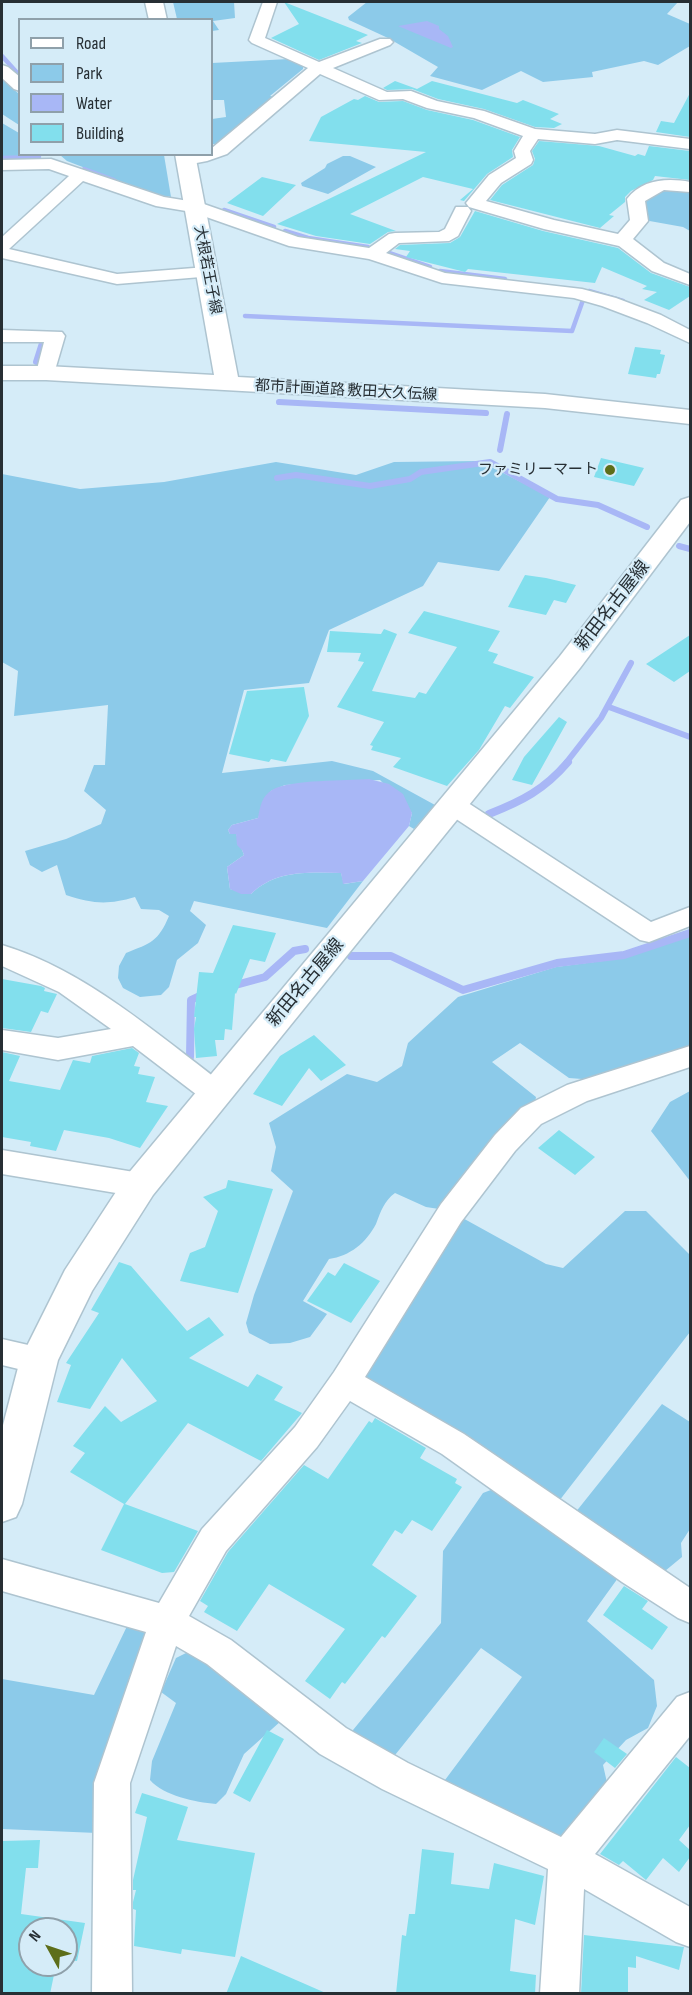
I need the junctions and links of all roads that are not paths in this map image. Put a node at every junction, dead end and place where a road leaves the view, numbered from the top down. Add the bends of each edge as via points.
1 (154, 2) edge
2 (270, 2) edge
3 (158, 18) edge
4 (385, 42) dead end
5 (318, 68) junction
6 (2, 70) edge
7 (18, 84) edge
8 (533, 134) junction
9 (690, 144) edge
10 (213, 153) edge
11 (207, 156) edge
12 (186, 157) edge
13 (53, 159) edge
14 (2, 165) edge
15 (81, 174) junction
16 (690, 187) edge
17 (195, 207) junction
18 (462, 211) dead end
19 (622, 241) junction
20 (2, 246) edge
21 (2, 253) edge
22 (372, 254) junction
23 (207, 272) junction
24 (690, 280) edge
25 (2, 336) edge
26 (690, 337) edge
27 (2, 373) edge
28 (46, 373) junction
29 (228, 385) junction
30 (690, 417) edge
31 (690, 505) edge
32 (453, 805) junction
33 (690, 916) edge
34 (2, 955) edge
35 (138, 1035) junction
36 (2, 1040) edge
37 (690, 1057) edge
38 (215, 1094) junction
39 (2, 1162) edge
40 (140, 1185) junction
41 (2, 1352) edge
42 (39, 1360) junction
43 (345, 1382) junction
44 (2, 1504) edge
45 (2, 1575) edge
46 (690, 1607) edge
47 (167, 1622) junction
48 (690, 1710) edge
49 (567, 1859) junction
50 (690, 1928) edge
51 (112, 1994) edge
52 (559, 1994) edge

1 - 3 street
2 - 5 street via 257,40
4 - 5 street
5 - 8 street via 385,98 405,94
5 - 10 street
6 - 7 street
8 - 9 street via 596,139 617,135
8 - 19 street via 522,151 525,160 495,178 475,203
11 - 12 street
12 - 17 street, 大根若王子線
13 - 14 street
13 - 15 street
15 - 17 street via 162,202
15 - 20 street
16 - 19 street via 658,184 636,199 639,221
17 - 22 street via 295,242
17 - 23 street, 大根若王子線
18 - 22 street via 452,232 443,237 395,238
19 - 24 street via 658,267
21 - 23 street via 117,279
22 - 26 street via 442,278 575,293 654,319
23 - 29 street, 大根若王子線
25 - 28 street via 55,336
27 - 28 street, 都市計画道路 敷田大久伝線
28 - 29 street, 都市計画道路 敷田大久伝線
29 - 30 street, 都市計画道路 敷田大久伝線 via 545,401
31 - 32 street, 新田名古屋線 via 570,662
32 - 33 street via 649,933
32 - 38 street, 新田名古屋線
34 - 35 street via 68,985
35 - 36 street via 58,1049
35 - 38 street
37 - 43 street via 578,1093 531,1116 451,1213
38 - 40 street, 新田名古屋線
39 - 40 street
40 - 42 street, 新田名古屋線 via 78,1281
41 - 42 street
42 - 44 street, 新田名古屋線
43 - 46 street via 453,1444
43 - 47 street via 306,1437 214,1540
45 - 47 street
47 - 49 street via 219,1652 333,1741 394,1776
47 - 51 street via 112,1783
48 - 49 street
49 - 50 street
49 - 52 street

